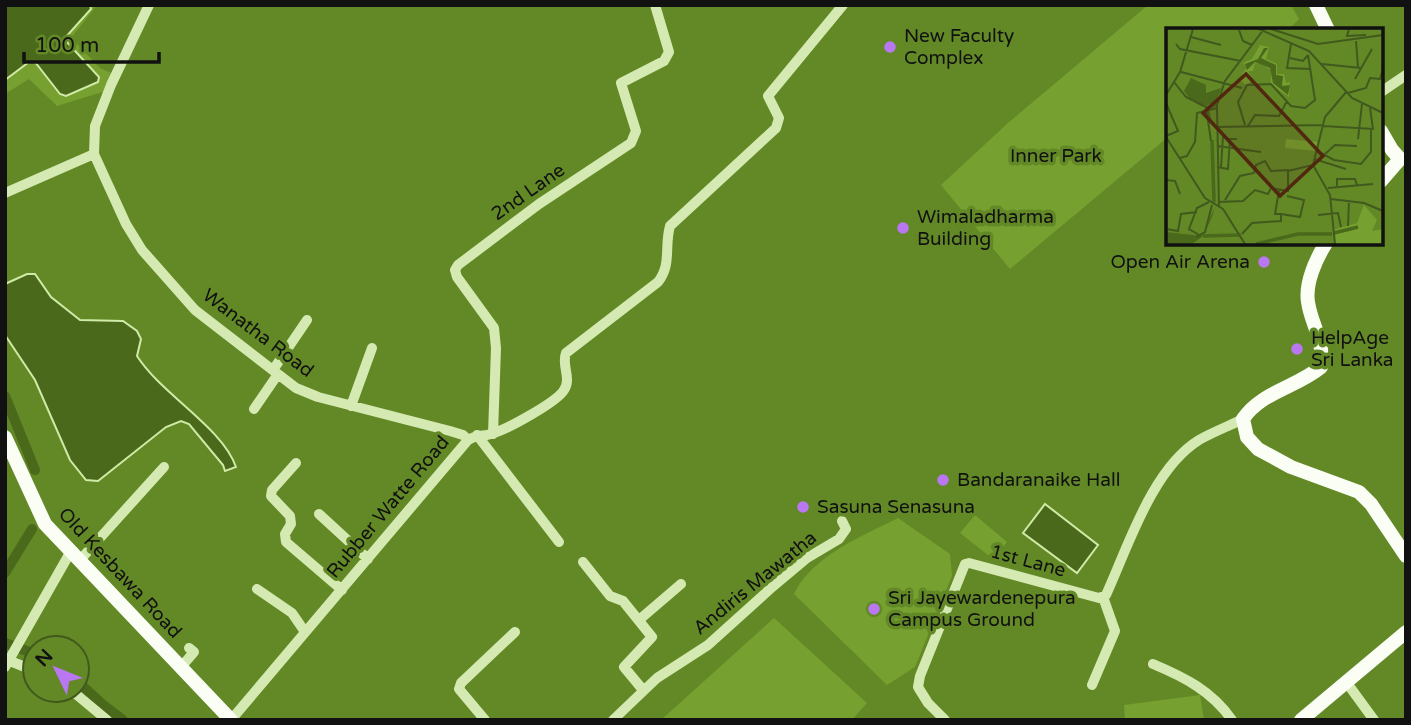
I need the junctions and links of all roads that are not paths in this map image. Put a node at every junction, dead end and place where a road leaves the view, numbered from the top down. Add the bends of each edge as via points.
1 (149, 5) edge
2 (654, 5) edge
3 (843, 5) edge
4 (1318, 6) edge
5 (1327, 28) edge
6 (1406, 75) edge
7 (1383, 91) edge
8 (1383, 134) edge
9 (94, 154) junction
10 (1403, 161) edge
11 (1383, 179) edge
12 (5, 193) edge
13 (1325, 245) edge
14 (307, 320) dead end
15 (372, 348) dead end
16 (276, 372) junction
17 (351, 406) junction
18 (254, 409) dead end
19 (1243, 419) junction
20 (493, 434) junction
21 (5, 437) edge
22 (472, 437) junction
23 (296, 463) dead end
24 (164, 467) dead end
25 (319, 514) dead end
26 (842, 521) dead end
27 (559, 542) dead end
28 (75, 556) junction
29 (1406, 556) edge
30 (368, 559) junction
31 (583, 562) dead end
32 (681, 584) dead end
33 (257, 589) dead end
34 (341, 590) junction
35 (1103, 597) junction
36 (639, 620) junction
37 (305, 632) junction
38 (515, 632) dead end
39 (1406, 632) edge
40 (189, 648) dead end
41 (7, 661) edge
42 (1153, 664) dead end
43 (182, 666) junction
44 (1347, 683) junction
45 (1092, 685) dead end
46 (643, 690) junction
47 (88, 704) edge
48 (107, 720) edge
49 (231, 720) edge
50 (485, 720) edge
51 (613, 720) edge
52 (945, 720) edge
53 (1232, 720) edge
54 (1301, 720) edge
55 (1374, 720) edge

1 - 9 street, Wanatha Road via 95,126
2 - 20 street, 2nd Lane via 669,52 664,61 621,83 636,131 631,143 539,204 455,270 494,328
3 - 20 street, Rubber Watte Road via 768,96 779,118 776,128 670,226 665,272 657,282 566,353 566,388 555,400
4 - 5 main road
6 - 7 street
8 - 10 main road
9 - 12 street
9 - 16 street, Wanatha Road via 125,224 142,250 195,310
10 - 11 main road
13 - 19 main road via 1310,278 1307,300 1323,348 1321,367 1260,402
14 - 16 street
15 - 17 street
16 - 17 street, Wanatha Road via 296,388
16 - 18 street
17 - 22 street, Wanatha Road
19 - 29 main road via 1247,437 1258,449 1291,467 1359,492
19 - 35 street via 1198,440 1175,461 1148,503
20 - 22 street, Rubber Watte Road
21 - 28 main road, Old Kesbawa Road via 45,524
22 - 27 street
22 - 30 street, Rubber Watte Road
23 - 34 street via 271,496 290,516 286,541
24 - 28 street
25 - 30 street
26 - 46 street, Andiris Mawatha via 846,530 838,538 807,558 708,645
28 - 41 street
28 - 43 main road, Old Kesbawa Road
30 - 34 street, Rubber Watte Road
31 - 36 street via 610,596 623,601
32 - 36 street
33 - 37 street via 292,614
34 - 37 street, Rubber Watte Road
35 - 45 street via 1115,631
35 - 52 street, 1st Lane via 965,564 919,676 918,687
36 - 46 street via 652,637 624,667
37 - 49 street, Rubber Watte Road
38 - 50 street via 461,683 462,695
39 - 44 main road
40 - 43 street via 194,652
42 - 53 street via 1208,692
43 - 49 main road, Old Kesbawa Road
44 - 54 main road
44 - 55 street
46 - 51 street, Andiris Mawatha
47 - 48 street

